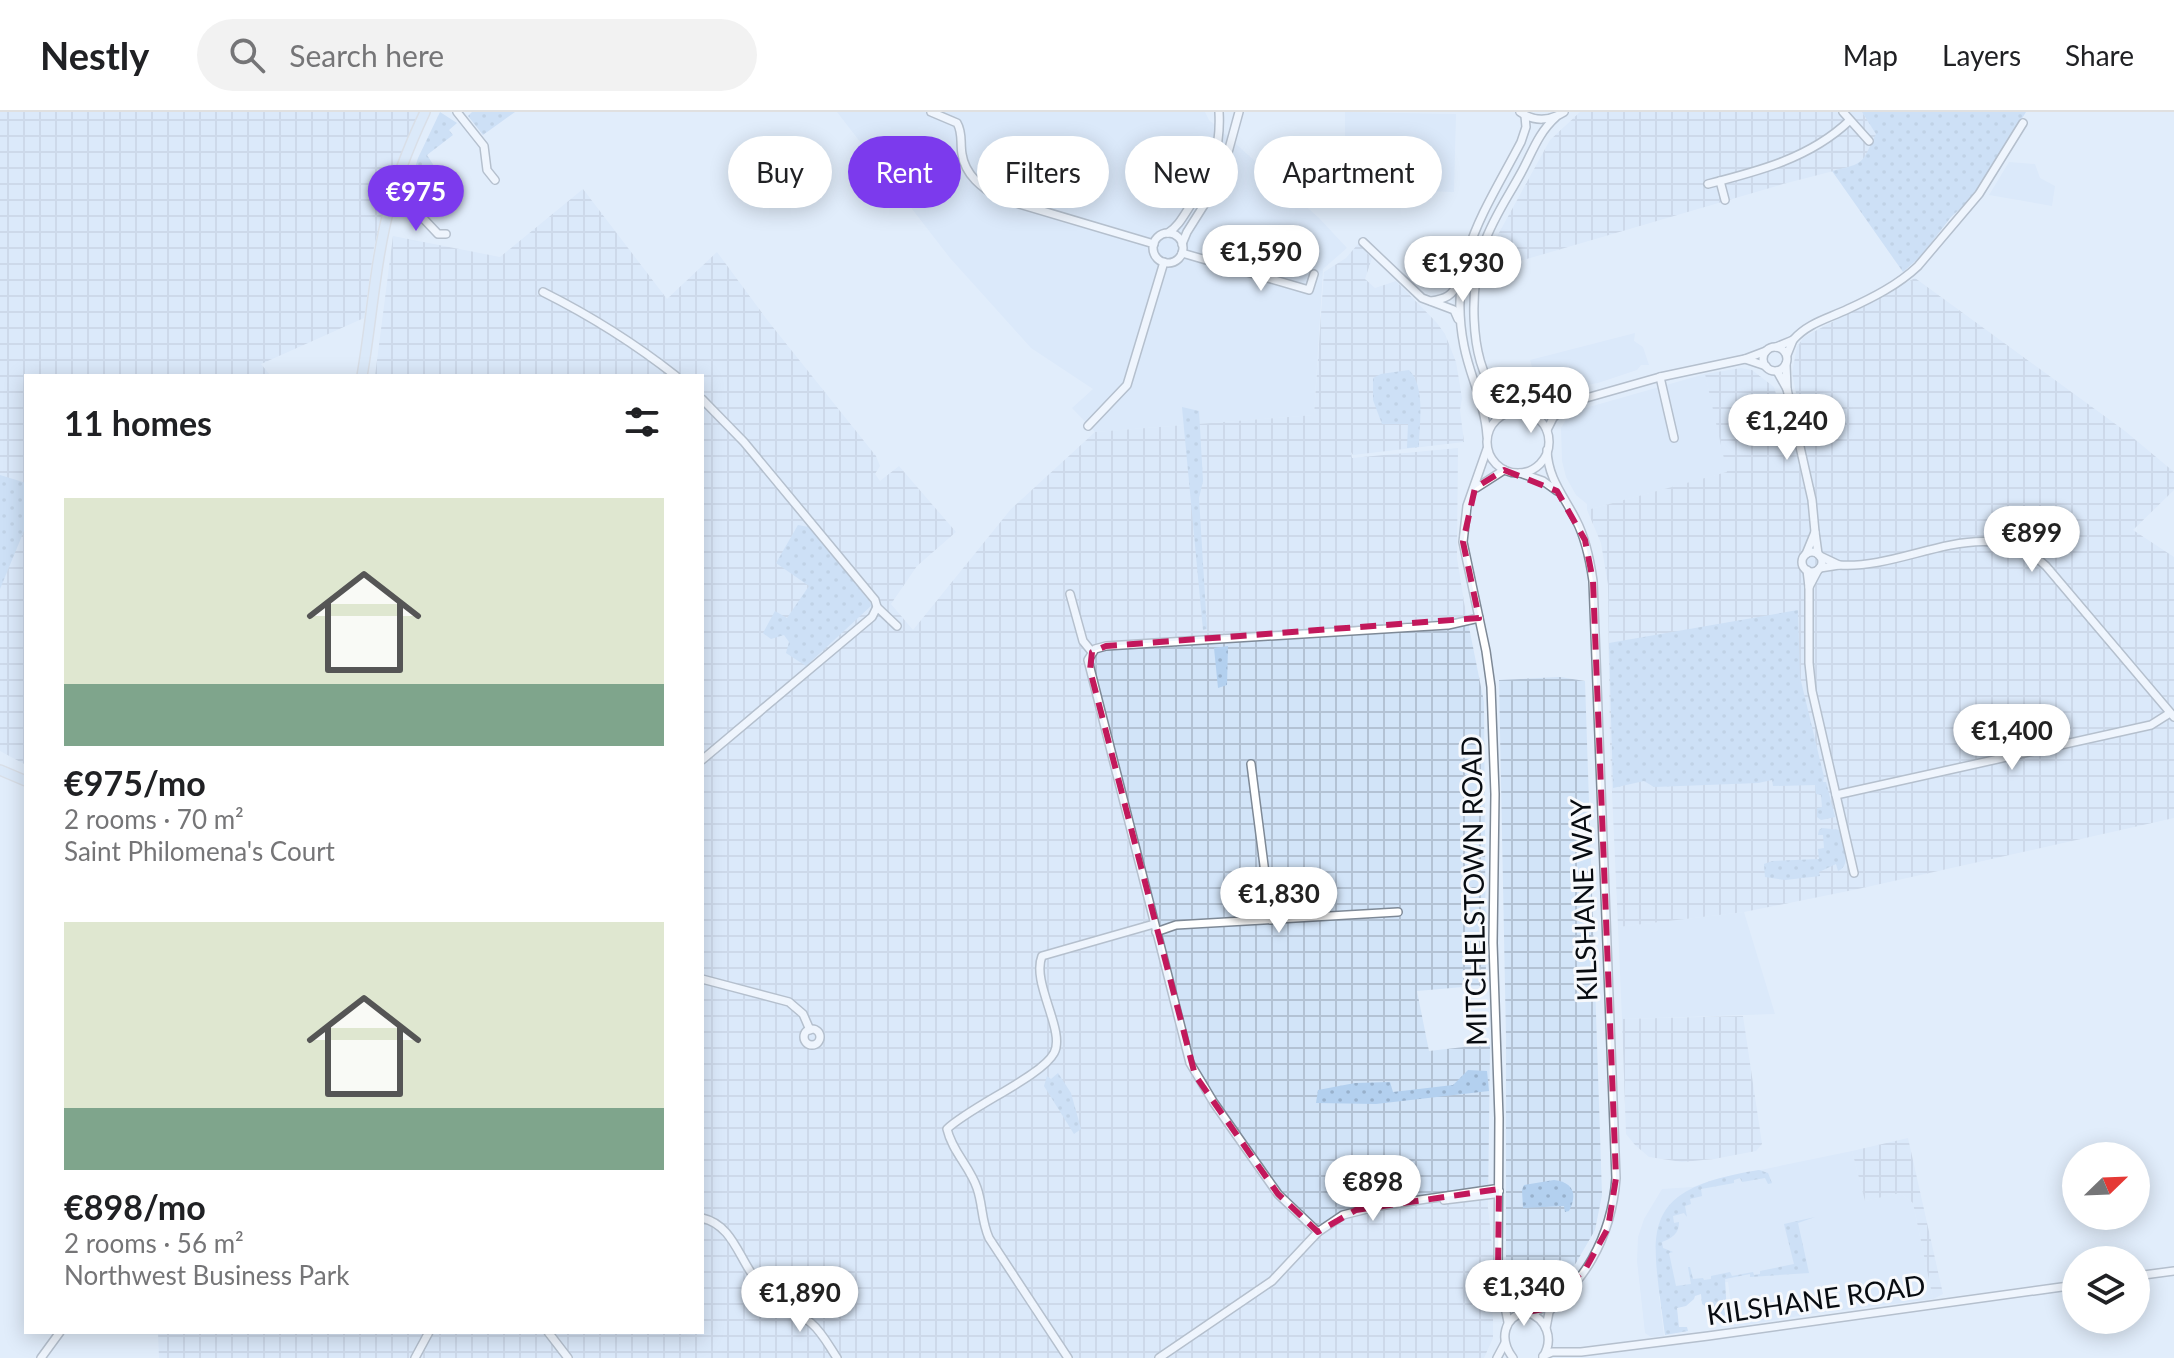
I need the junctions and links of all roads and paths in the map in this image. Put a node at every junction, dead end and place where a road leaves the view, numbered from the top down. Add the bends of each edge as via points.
1 (425, 112) edge
2 (457, 112) edge
3 (931, 112) edge
4 (1219, 112) edge
5 (1239, 112) edge
6 (1843, 112) edge
7 (1523, 114) edge
8 (1560, 114) edge
9 (1849, 121) junction
10 (2023, 123) dead end
11 (1869, 141) dead end
12 (495, 180) dead end
13 (1720, 181) junction
14 (1708, 184) dead end
15 (1725, 200) dead end
16 (390, 204) junction
17 (1168, 233) junction
18 (446, 234) dead end
19 (1363, 242) dead end
20 (1154, 244) junction
21 (1182, 249) junction
22 (1164, 262) junction
23 (1463, 266) junction
24 (1314, 274) dead end
25 (543, 292) dead end
26 (1429, 301) junction
27 (1460, 323) junction
28 (1793, 340) junction
29 (1776, 347) junction
30 (1766, 351) junction
31 (1745, 359) junction
32 (1787, 360) junction
33 (1766, 366) junction
34 (1777, 371) junction
35 (362, 374) edge
36 (673, 374) edge
37 (1660, 377) junction
38 (1787, 389) junction
39 (704, 401) edge
40 (1567, 404) junction
41 (1519, 411) junction
42 (1530, 414) junction
43 (1088, 426) dead end
44 (1546, 431) junction
45 (1487, 436) junction
46 (1674, 438) dead end
47 (1487, 449) junction
48 (1547, 450) junction
49 (1504, 470) junction
50 (1520, 473) junction
51 (1475, 488) junction
52 (1557, 491) junction
53 (1815, 532) junction
54 (1806, 554) junction
55 (1819, 555) junction
56 (1839, 565) junction
57 (1819, 569) junction
58 (1807, 570) junction
59 (1809, 587) junction
60 (1070, 594) dead end
61 (877, 607) junction
62 (1479, 618) junction
63 (897, 626) dead end
64 (1092, 652) junction
65 (2172, 715) edge
66 (704, 758) edge
67 (1251, 764) dead end
68 (0, 770) edge
69 (24, 780) edge
70 (1836, 795) junction
71 (1854, 873) dead end
72 (1398, 912) dead end
73 (1271, 920) junction
74 (1155, 928) junction
75 (704, 980) edge
76 (810, 1030) dead end
77 (1499, 1191) junction
78 (704, 1219) edge
79 (1318, 1232) junction
80 (2174, 1271) edge
81 (2150, 1274) edge
82 (2062, 1287) edge
83 (1505, 1298) junction
84 (1558, 1299) junction
85 (1526, 1313) junction
86 (1508, 1322) junction
87 (1546, 1328) junction
88 (59, 1334) edge
89 (428, 1334) edge
90 (550, 1334) edge
91 (1549, 1341) junction
92 (1505, 1343) junction
93 (1561, 1351) junction
94 (1542, 1357) edge
95 (41, 1358) edge
96 (415, 1358) edge
97 (568, 1358) edge
98 (837, 1358) edge
99 (1068, 1358) edge
100 (1159, 1358) edge
101 (1497, 1358) edge
102 (1513, 1358) edge

1 - 16 main road
2 - 12 street via 484,146 487,170
3 - 20 street via 957,123 967,171 987,191
4 - 17 street via 1211,174
5 - 21 street via 1221,178
6 - 9 street
7 - 8 street via 1541,120
7 - 23 street via 1521,142 1485,206
8 - 41 street via 1538,137 1499,211 1475,280 1482,361 1495,392
9 - 11 street
9 - 13 street via 1811,151
10 - 28 street via 1979,194 1918,266 1869,299 1807,327
13 - 14 street
13 - 15 street
16 - 18 street via 420,215 438,234
16 - 35 main road
17 - 20 street
17 - 21 street via 1177,236
19 - 26 street
20 - 22 street via 1154,253
21 - 22 street via 1172,262
21 - 24 street via 1309,290
22 - 43 street via 1127,385
23 - 26 street via 1455,290
23 - 27 street
25 - 36 street via 627,339
26 - 27 street via 1454,310
27 - 45 street
28 - 29 street
28 - 32 street
29 - 30 street
29 - 32 street
30 - 31 street
30 - 33 street
31 - 33 street
31 - 37 street
32 - 34 street
32 - 38 street
33 - 34 street
34 - 38 street
37 - 40 street
37 - 46 street
38 - 53 street
39 - 61 street via 744,442
40 - 42 street
40 - 44 street
41 - 42 street
41 - 45 street via 1497,419
42 - 44 street
44 - 48 street
45 - 47 street
47 - 49 street
47 - 51 street, MITCHELSTOWN ROAD
48 - 50 street via 1538,466
48 - 52 street, KILSHANE WAY
49 - 50 street
49 - 51 street
50 - 52 street
51 - 62 street, MITCHELSTOWN ROAD via 1463,531
52 - 84 street, KILSHANE WAY via 1585,540 1593,581 1616,1178 1601,1242
53 - 54 street
53 - 55 street
54 - 55 street
54 - 58 street via 1802,562
55 - 56 street
55 - 57 street
56 - 57 street
56 - 65 street via 1982,540 2016,546 2046,566
57 - 58 street
57 - 59 street
58 - 59 street
59 - 70 street via 1812,691
60 - 64 street via 1083,641
61 - 63 street
61 - 66 street via 872,617
62 - 64 street via 1448,625 1106,646
62 - 77 street, MITCHELSTOWN ROAD via 1494,743
64 - 74 street via 1090,670
65 - 70 street via 2151,725
67 - 73 street
68 - 69 main road
70 - 71 street
72 - 73 street
73 - 74 street
74 - 79 street via 1195,1075 1278,1194
74 - 99 street via 1042,956 1038,968 1055,1052 947,1129 978,1192 989,1238
75 - 76 street via 789,1002
77 - 79 street via 1356,1210
77 - 83 street, MITCHELSTOWN ROAD via 1498,1272
78 - 98 street via 728,1233 758,1281 814,1325
79 - 100 street via 1272,1281
80 - 81 street
82 - 93 street, KILSHANE ROAD
83 - 85 street
83 - 86 street, MITCHELSTOWN ROAD
84 - 85 street, KILSHANE WAY
84 - 87 street, KILSHANE WAY
85 - 86 street, KILSHANE WAY
85 - 87 street
86 - 92 street, MITCHELSTOWN ROAD
87 - 91 street
88 - 95 street
89 - 96 street
90 - 97 street
91 - 93 street
91 - 94 street
92 - 101 street, MITCHELSTOWN ROAD
92 - 102 street
93 - 94 street, KILSHANE ROAD

